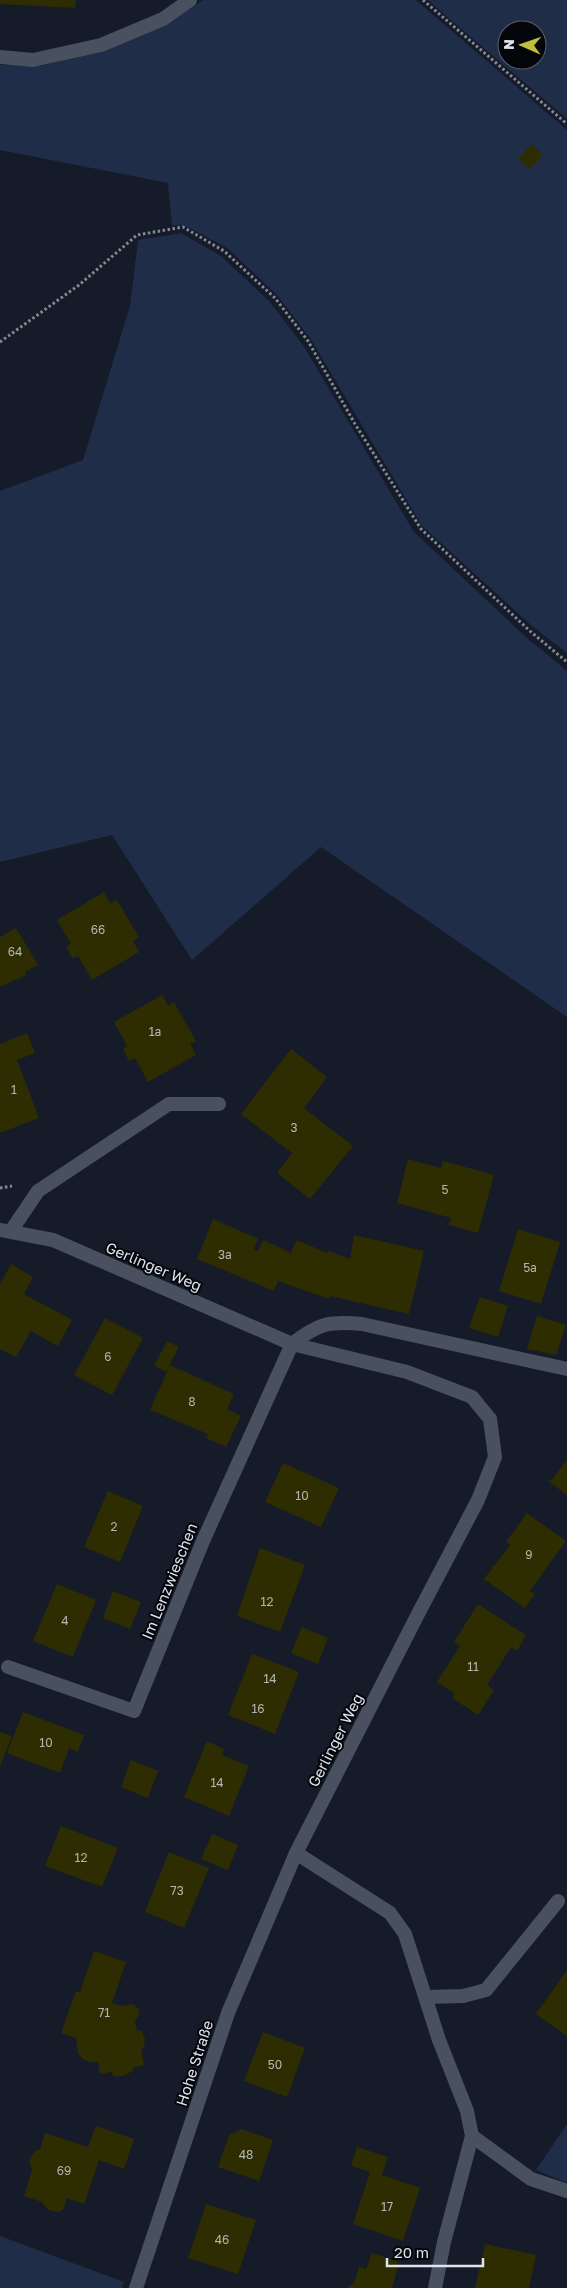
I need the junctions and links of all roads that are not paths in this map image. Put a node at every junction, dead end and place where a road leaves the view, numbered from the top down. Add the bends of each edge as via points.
1 (190, 0) edge
2 (0, 57) edge
3 (219, 1104) dead end
4 (5, 1231) edge
5 (292, 1344) junction
6 (567, 1368) edge
7 (8, 1667) dead end
8 (296, 1853) junction
9 (558, 1901) dead end
10 (426, 1997) junction
11 (472, 2136) junction
12 (567, 2191) edge
13 (136, 2288) edge
14 (435, 2288) edge

1 - 2 street via 163,19 101,45 33,60
3 - 4 street via 169,1104 38,1191
4 - 5 street, Gerlinger Weg via 53,1240
5 - 6 street via 314,1328 337,1322 362,1324
5 - 7 street, Im Lenzwieschen via 203,1541 134,1711
5 - 8 street, Gerlinger Weg via 407,1372 472,1397 490,1419 495,1457 478,1500
8 - 10 street via 390,1913 405,1934
8 - 13 street, Hohe Straße via 228,2013
9 - 10 street via 486,1990 463,1996
10 - 11 street via 467,2112
11 - 12 street via 531,2179
11 - 14 street

